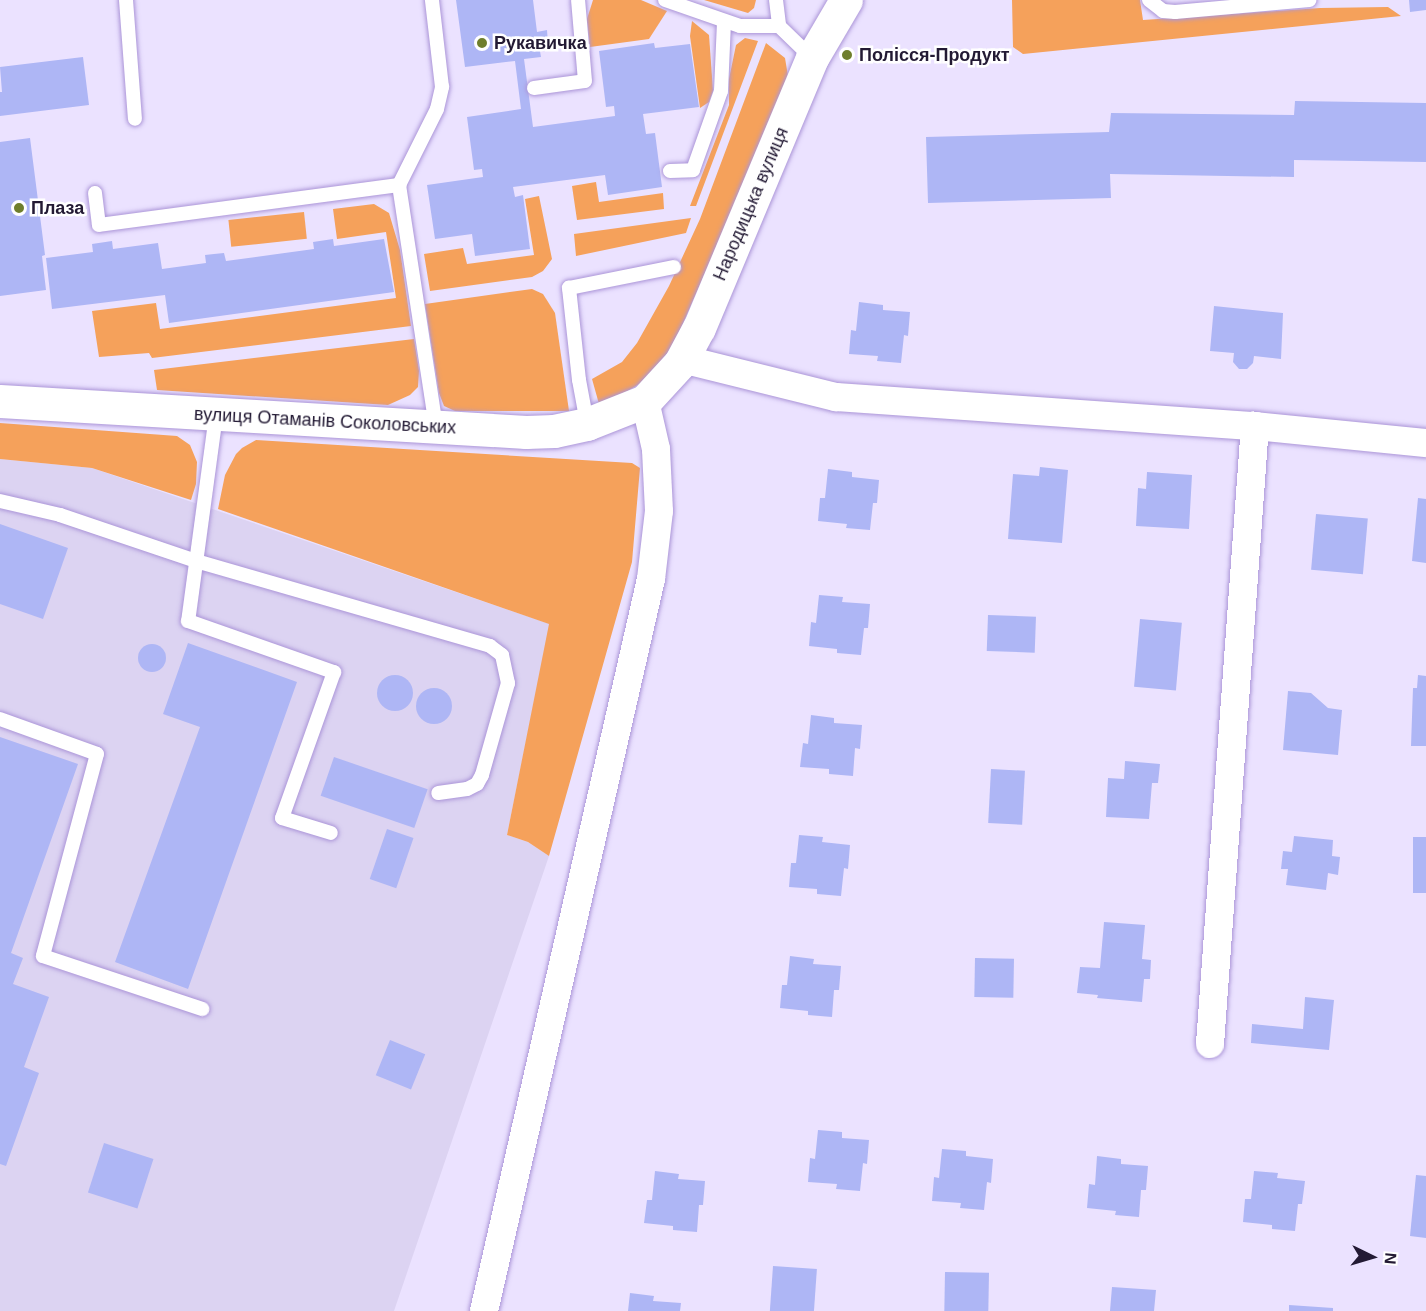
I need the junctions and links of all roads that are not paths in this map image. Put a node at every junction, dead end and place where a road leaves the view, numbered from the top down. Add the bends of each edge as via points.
1 (126, 0) edge
2 (432, 0) edge
3 (578, 0) edge
4 (665, 0) edge
5 (776, 0) edge
6 (846, 0) edge
7 (1149, 0) edge
8 (1309, 0) edge
9 (724, 21) junction
10 (779, 26) junction
11 (812, 58) junction
12 (534, 88) dead end
13 (135, 119) dead end
14 (670, 171) dead end
15 (399, 184) junction
16 (95, 193) dead end
17 (674, 267) dead end
18 (682, 359) junction
19 (0, 401) edge
20 (645, 401) junction
21 (216, 415) junction
22 (587, 424) junction
23 (1255, 426) junction
24 (436, 428) junction
25 (1426, 443) edge
26 (0, 501) edge
27 (196, 561) junction
28 (0, 719) edge
29 (438, 793) dead end
30 (331, 833) dead end
31 (202, 1009) dead end
32 (1210, 1044) dead end
33 (484, 1311) edge

1 - 13 lane
2 - 15 lane via 442,87 437,110
3 - 12 lane via 585,81
4 - 9 lane
5 - 10 lane
6 - 11 street, Народицька вулиця
7 - 8 lane via 1163,11 1175,12
9 - 10 lane via 755,27
9 - 14 lane via 721,92 693,170
10 - 11 lane
11 - 18 street, Народицька вулиця via 699,328
15 - 16 lane via 99,225
15 - 24 lane
17 - 22 lane via 569,288
18 - 20 street, Народицька вулиця
18 - 23 street via 836,397
19 - 21 street, вулиця Отаманів Соколовських
20 - 22 street, вулиця Отаманів Соколовських
20 - 33 street via 656,449 659,511 651,579
21 - 24 street, вулиця Отаманів Соколовських
21 - 27 lane
22 - 24 street, вулиця Отаманів Соколовських via 526,432
23 - 25 street
23 - 32 street
26 - 27 lane via 60,515
27 - 29 lane via 490,646 502,656 508,683 482,775 477,784 467,789
27 - 30 lane via 188,621 334,672 282,818
28 - 31 lane via 97,754 43,956

